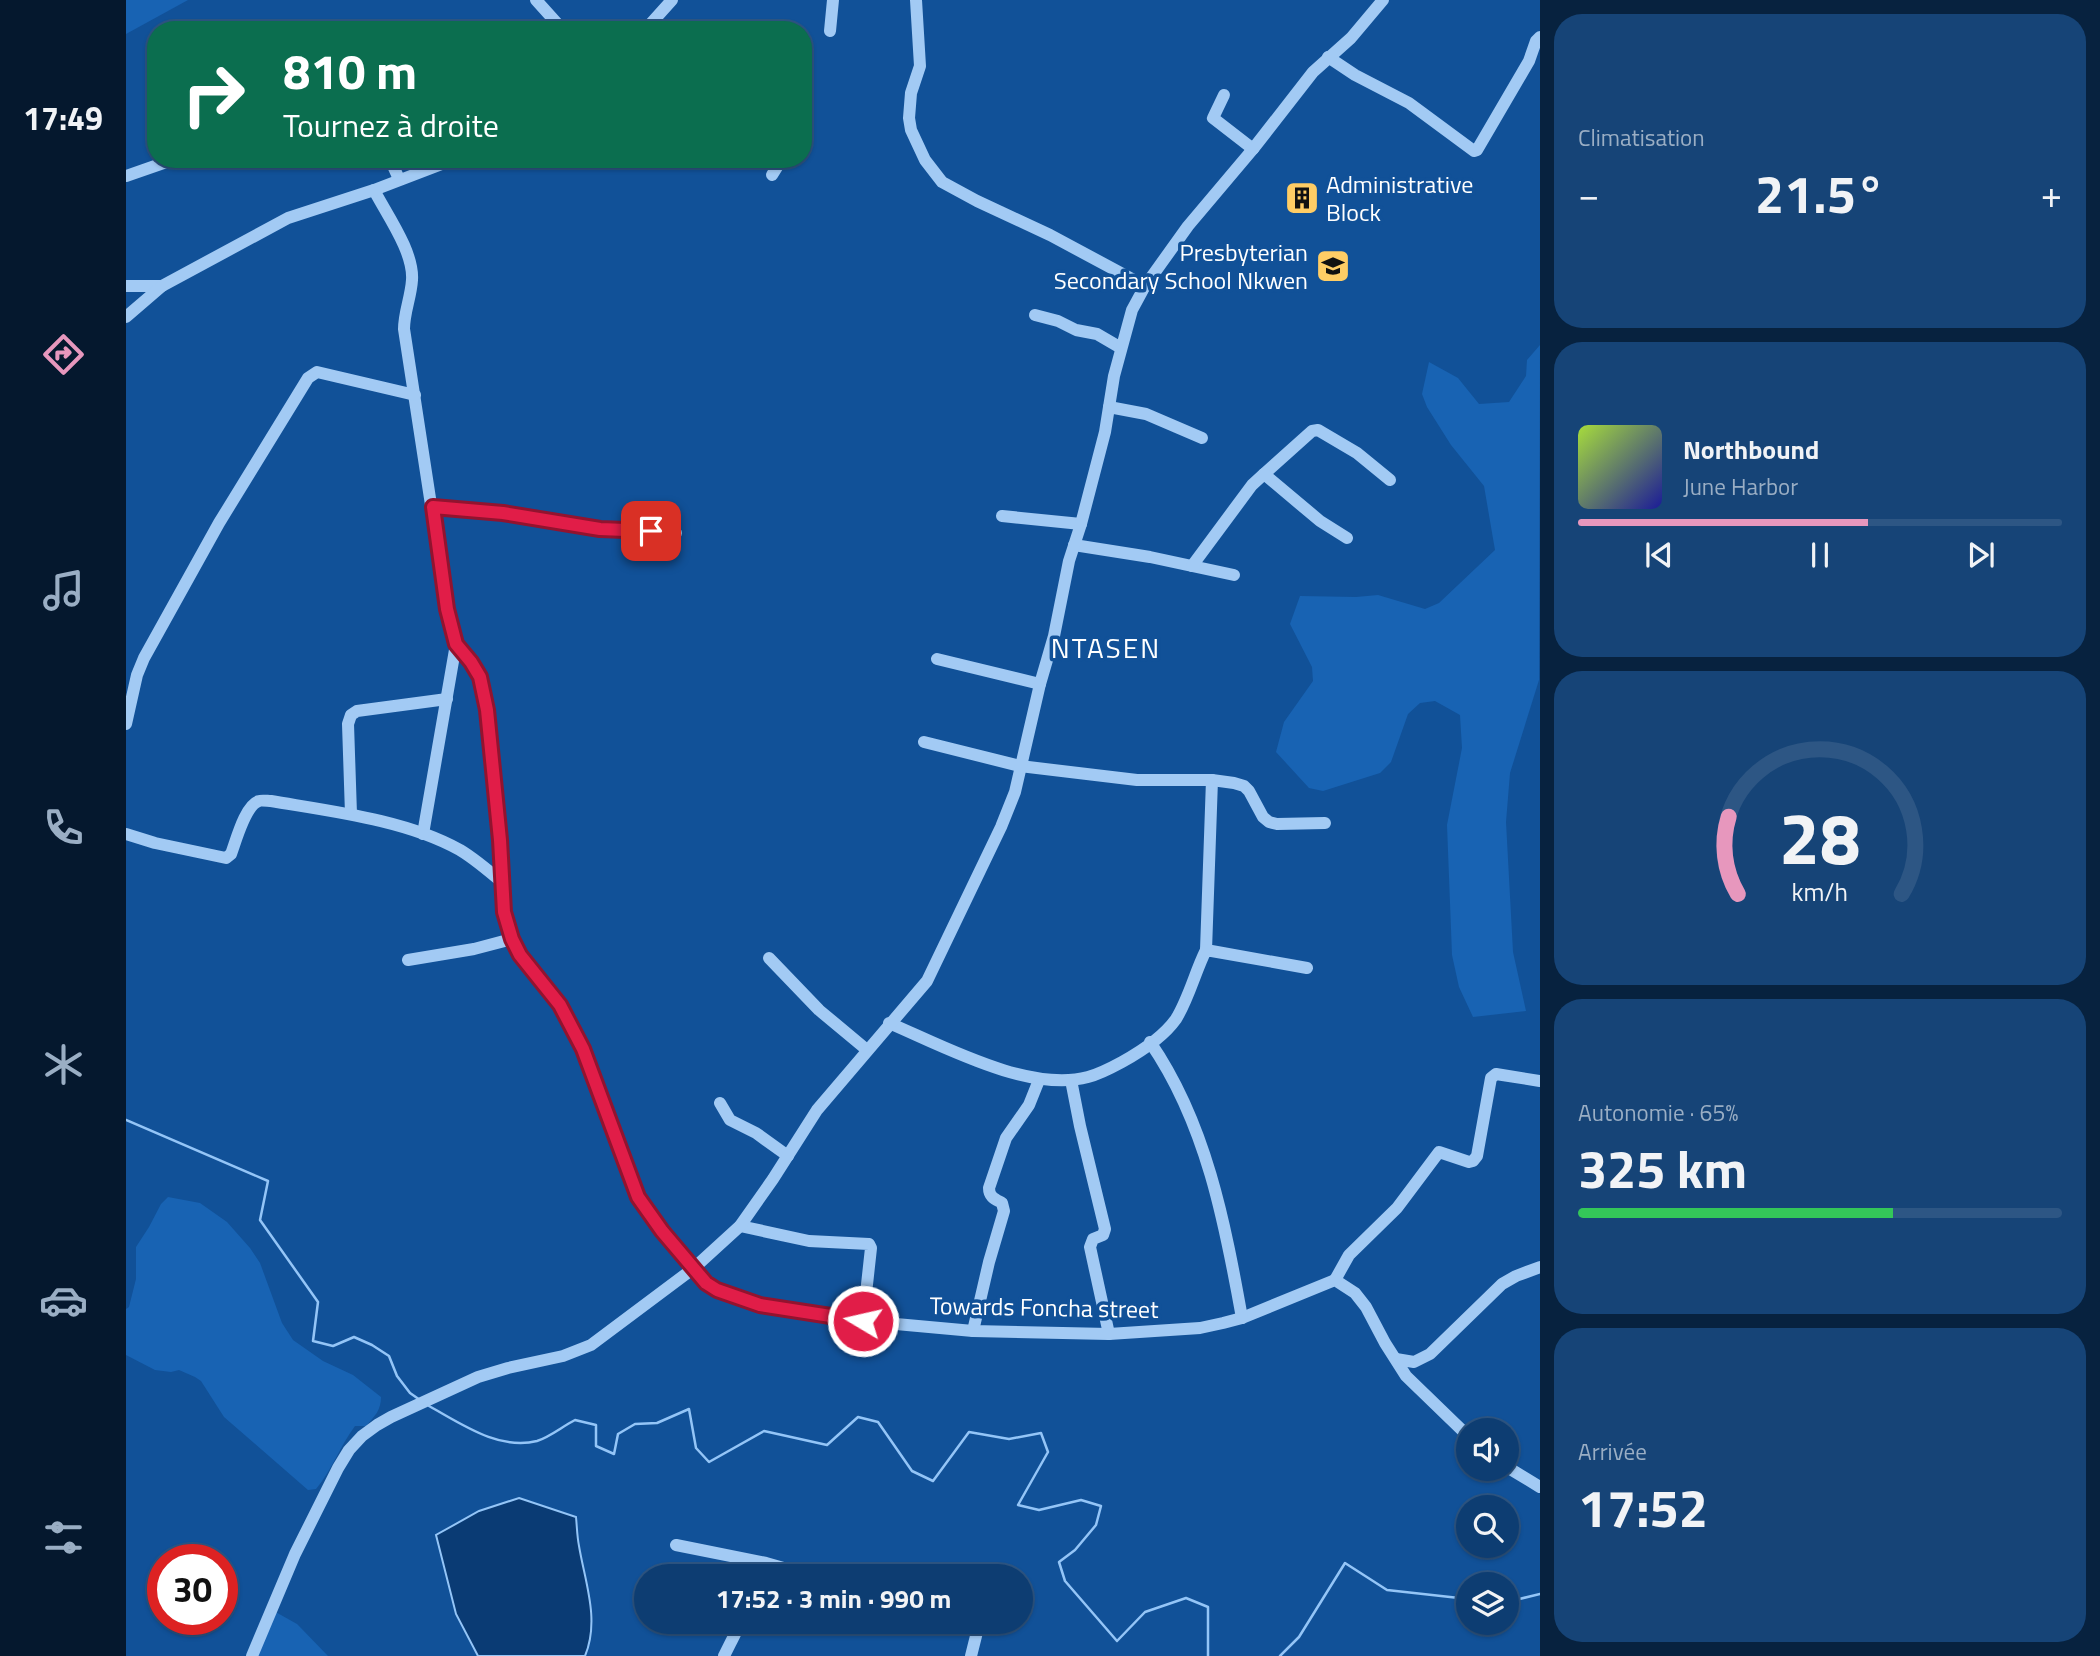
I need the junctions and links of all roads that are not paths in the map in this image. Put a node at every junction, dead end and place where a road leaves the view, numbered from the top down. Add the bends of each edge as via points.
1 (536, 0) edge
2 (672, 0) edge
3 (833, 0) edge
4 (916, 0) edge
5 (1383, 0) edge
6 (555, 21) edge
7 (653, 21) edge
8 (830, 32) dead end
9 (1540, 37) edge
10 (1328, 57) junction
11 (1224, 95) dead end
12 (1253, 149) junction
13 (149, 168) edge
14 (394, 168) edge
15 (430, 168) edge
16 (776, 168) edge
17 (772, 175) dead end
18 (126, 176) edge
19 (399, 179) junction
20 (374, 190) junction
21 (126, 286) edge
22 (162, 286) junction
23 (1145, 286) junction
24 (1035, 316) dead end
25 (126, 317) edge
26 (1121, 348) junction
27 (415, 395) junction
28 (1109, 407) junction
29 (1202, 438) dead end
30 (1264, 474) junction
31 (1390, 480) dead end
32 (433, 507) junction
33 (1002, 516) dead end
34 (1081, 524) junction
35 (676, 533) dead end
36 (1347, 538) dead end
37 (1074, 545) junction
38 (1192, 566) junction
39 (1234, 575) dead end
40 (456, 644) junction
41 (937, 659) dead end
42 (1041, 684) junction
43 (447, 699) junction
44 (126, 724) edge
45 (924, 742) dead end
46 (1020, 766) junction
47 (1212, 780) junction
48 (351, 814) junction
49 (1325, 823) dead end
50 (126, 834) edge
51 (423, 834) junction
52 (503, 883) junction
53 (512, 939) junction
54 (1206, 950) junction
55 (769, 958) dead end
56 (408, 960) dead end
57 (1307, 968) dead end
58 (890, 1023) junction
59 (1150, 1042) junction
60 (867, 1050) junction
61 (1039, 1080) junction
62 (1072, 1080) junction
63 (1540, 1081) edge
64 (720, 1103) dead end
65 (788, 1156) junction
66 (740, 1226) junction
67 (1540, 1267) edge
68 (694, 1268) junction
69 (1335, 1279) junction
70 (1242, 1318) junction
71 (863, 1321) junction
72 (973, 1331) junction
73 (1109, 1334) junction
74 (1396, 1359) junction
75 (1456, 1425) edge
76 (1519, 1474) edge
77 (1540, 1487) edge
78 (676, 1545) dead end
79 (766, 1563) joint
80 (770, 1564) edge
81 (735, 1634) edge
82 (976, 1634) edge
83 (252, 1656) edge
84 (724, 1656) edge
85 (971, 1656) edge

1 - 6 street
2 - 7 street
3 - 8 street
4 - 23 street via 920,66 909,118 925,160 942,182
5 - 10 street
9 - 10 street via 1474,151 1409,103
10 - 12 street
11 - 12 street via 1213,118
12 - 23 street
13 - 18 street
14 - 19 street
15 - 19 street
16 - 17 street
19 - 20 street
20 - 22 street via 288,218
20 - 27 street, Towards Foncha street via 411,265 404,329
21 - 22 street
22 - 25 street
23 - 26 street
24 - 26 street via 1097,334
26 - 28 street
27 - 32 street, Towards Foncha street
27 - 44 street via 317,372 308,378 219,523 144,658
28 - 29 street via 1146,414
28 - 34 street
30 - 31 street via 1318,430
30 - 36 street
30 - 38 street
32 - 35 street via 600,529
32 - 40 street, Towards Foncha street
33 - 34 street
34 - 37 street
37 - 38 street
37 - 42 street
38 - 39 street
40 - 43 street
40 - 52 street, Towards Foncha street via 480,677 484,693
41 - 42 street
42 - 46 street
43 - 48 street via 351,715
43 - 51 street
45 - 46 street
46 - 47 street via 1137,780
46 - 58 street via 1004,820 933,970
47 - 49 street via 1244,786 1269,822
47 - 54 street
48 - 50 street via 260,801 247,813 226,858
48 - 51 street
51 - 52 street via 461,851
52 - 53 street, Towards Foncha street via 504,912
53 - 56 street
53 - 68 street, Towards Foncha street via 572,1026 638,1197
54 - 57 street
54 - 59 street via 1174,1021
55 - 60 street
58 - 60 street
58 - 61 street via 962,1055
59 - 62 street via 1100,1073
59 - 70 street via 1169,1069 1210,1170
60 - 65 street via 817,1110
61 - 62 street
61 - 72 street via 1030,1105 1006,1138 989,1188 1004,1211
62 - 73 street via 1105,1229 1090,1247
63 - 69 street via 1496,1074 1477,1156 1469,1162 1439,1152 1397,1208 1349,1255
64 - 65 street via 730,1120
65 - 66 street
66 - 68 street
66 - 71 street via 809,1241 869,1244
67 - 74 street via 1502,1284 1430,1354 1414,1362
68 - 71 street, Towards Foncha street via 706,1283 737,1298
68 - 83 street via 578,1351 478,1377 362,1436 338,1468
69 - 70 street, Towards Foncha street
69 - 74 street via 1366,1307
70 - 73 street, Towards Foncha street via 1200,1328
71 - 72 street, Towards Foncha street
72 - 73 street, Towards Foncha street
74 - 75 street via 1419,1391
76 - 77 street
78 - 79 street
79 - 80 street
81 - 84 street
82 - 85 street

